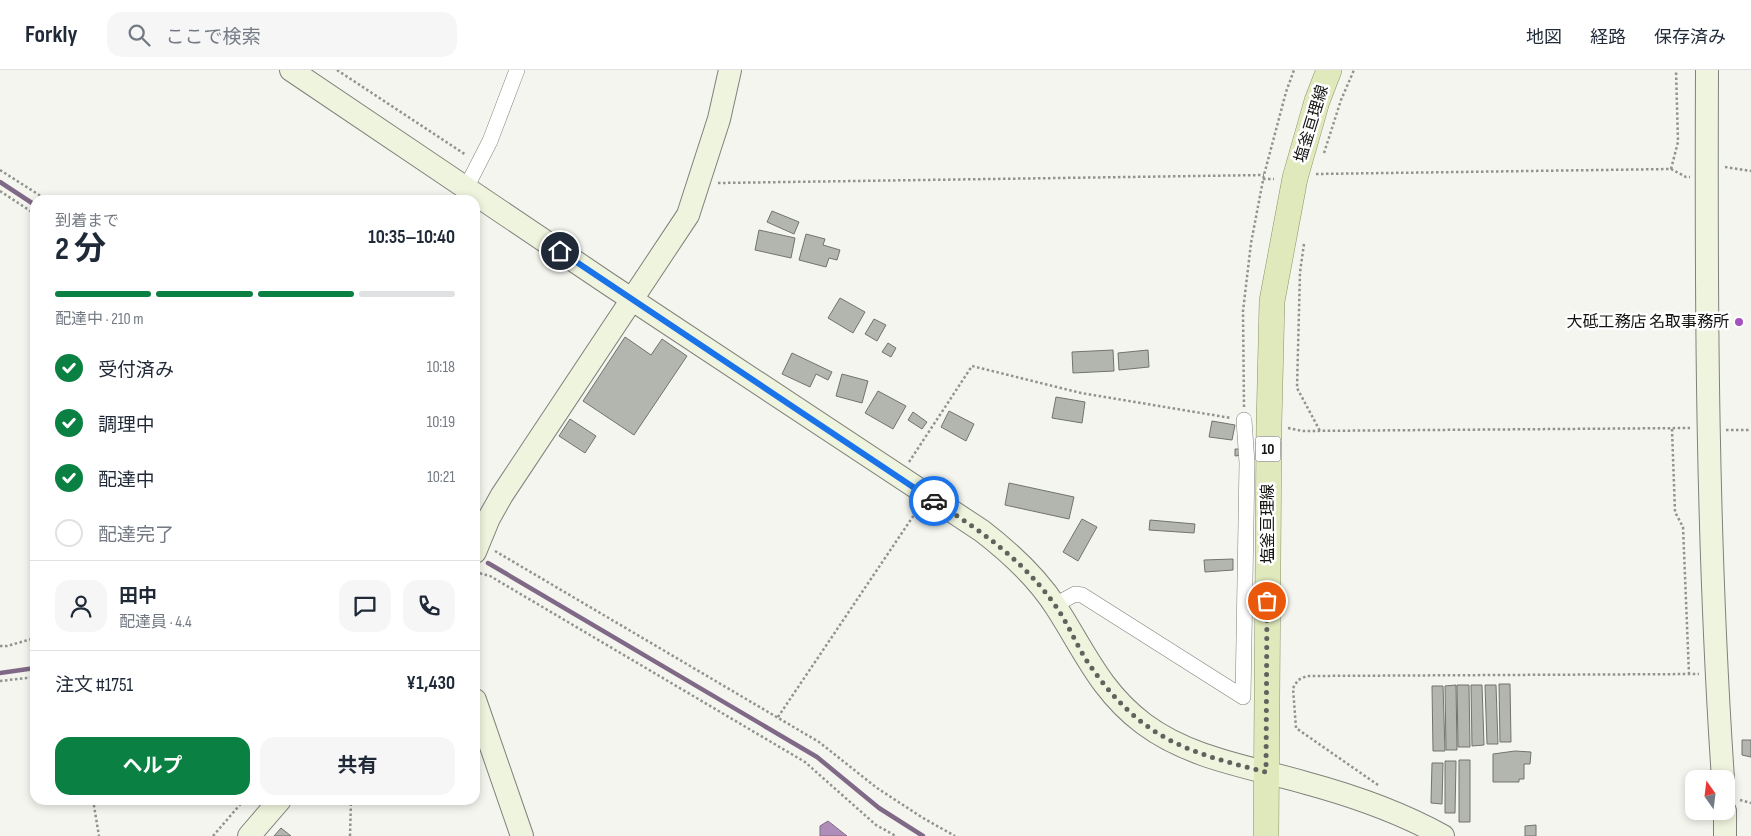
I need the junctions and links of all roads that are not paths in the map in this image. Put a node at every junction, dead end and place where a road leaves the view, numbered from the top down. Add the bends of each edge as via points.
1 (291, 70) edge
2 (517, 70) edge
3 (730, 70) edge
4 (1329, 70) edge
5 (1706, 70) edge
6 (466, 188) junction
7 (476, 195) edge
8 (480, 197) edge
9 (631, 299) junction
10 (1244, 420) road end
11 (480, 541) edge
12 (1055, 605) junction
13 (480, 714) edge
14 (1722, 770) edge
15 (1266, 772) junction
16 (276, 805) edge
17 (1725, 820) edge
18 (249, 836) edge
19 (522, 836) edge
20 (1266, 836) edge
21 (1444, 836) edge
22 (1725, 836) edge

1 - 6 street
2 - 6 street via 490,141
3 - 9 street via 719,119 688,215
4 - 15 main road, 塩釜亘理線 / 10 via 1295,178 1272,302
5 - 14 street via 1709,430 1716,673
6 - 7 street
8 - 9 street
9 - 11 street via 502,495
9 - 12 street via 994,541
10 - 12 street via 1248,463 1243,697 1082,595 1075,594
12 - 15 street via 1089,664 1114,697 1143,723 1174,744
13 - 19 street
15 - 20 main road, 塩釜亘理線 / 10
15 - 21 street via 1380,805
16 - 18 street
17 - 22 street

